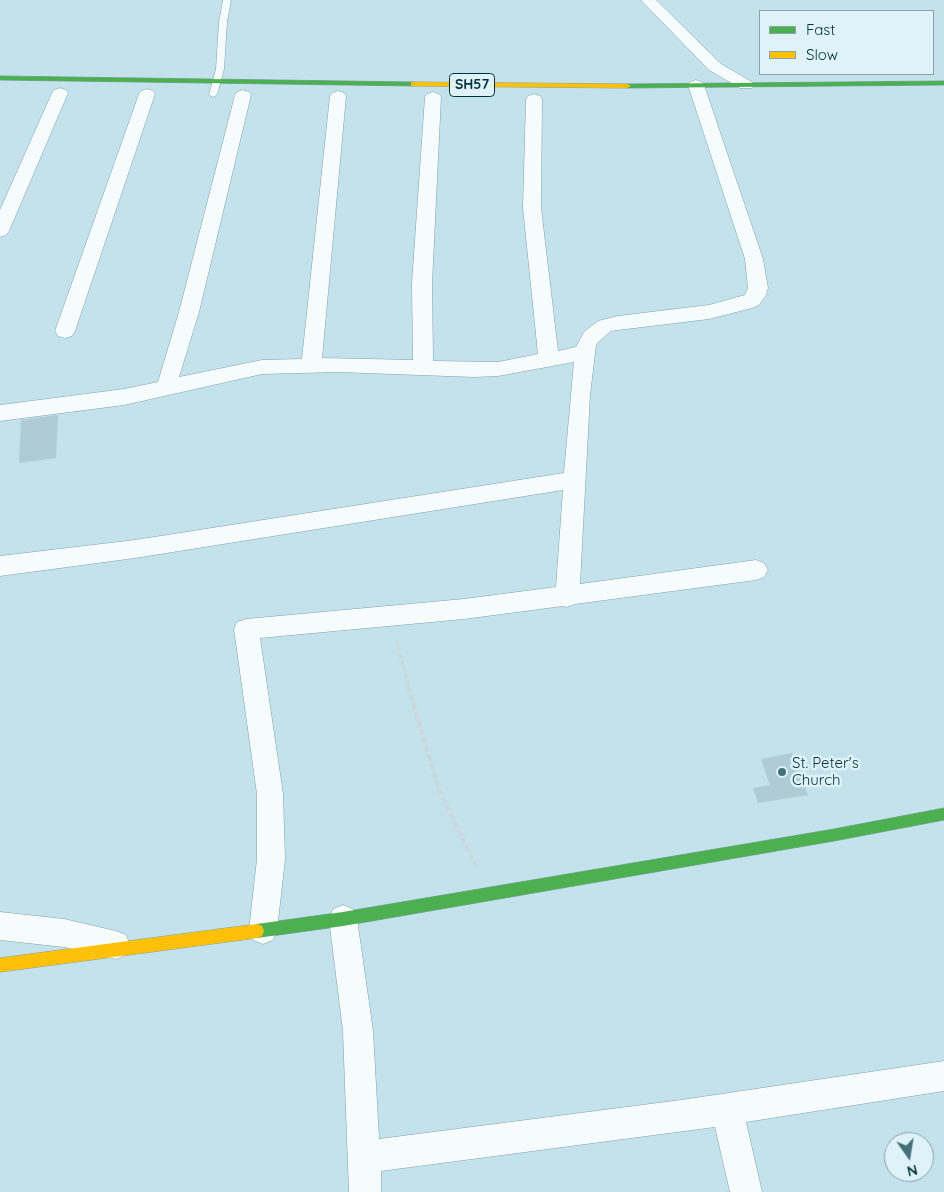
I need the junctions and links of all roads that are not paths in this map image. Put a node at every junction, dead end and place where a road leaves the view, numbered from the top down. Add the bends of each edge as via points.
1 (227, 0) edge
2 (648, 0) edge
3 (0, 78) edge
4 (217, 82) junction
5 (944, 83) edge
6 (746, 85) junction
7 (58, 93) dead end
8 (145, 94) dead end
9 (208, 95) joint
10 (248, 95) joint
11 (338, 96) dead end
12 (700, 96) junction
13 (433, 98) dead end
14 (535, 99) dead end
15 (0, 231) edge
16 (65, 331) dead end
17 (585, 353) junction
18 (549, 360) junction
19 (311, 365) junction
20 (423, 369) junction
21 (166, 388) junction
22 (0, 413) edge
23 (574, 480) junction
24 (0, 566) edge
25 (756, 570) dead end
26 (567, 596) junction
27 (944, 814) edge
28 (343, 919) junction
29 (0, 926) edge
30 (263, 930) junction
31 (127, 948) junction
32 (0, 965) edge
33 (944, 1076) edge
34 (727, 1109) junction
35 (364, 1157) junction
36 (365, 1192) edge
37 (746, 1192) edge

1 - 4 lane
2 - 6 street via 715,67
3 - 4 main road, SH57
4 - 9 lane
4 - 12 main road, SH57
5 - 6 main road, SH57
6 - 12 main road, SH57
7 - 15 street
8 - 16 street
9 - 10 main road
10 - 21 street
11 - 19 street
12 - 17 street via 756,265 756,295 745,303 718,310 604,326 590,337
13 - 20 street via 422,283
14 - 18 street via 533,227
17 - 18 street
17 - 23 street
18 - 20 street via 482,370
19 - 20 street
19 - 21 street via 262,367
21 - 22 street
23 - 24 street via 135,549
23 - 26 street
25 - 26 street
26 - 30 street via 392,617 246,629 270,794 271,859
27 - 28 main road via 834,836
28 - 30 main road
28 - 35 street via 358,1032
29 - 31 street via 88,937
30 - 31 main road
31 - 32 main road
33 - 34 street
34 - 35 street
34 - 37 street
35 - 36 street

